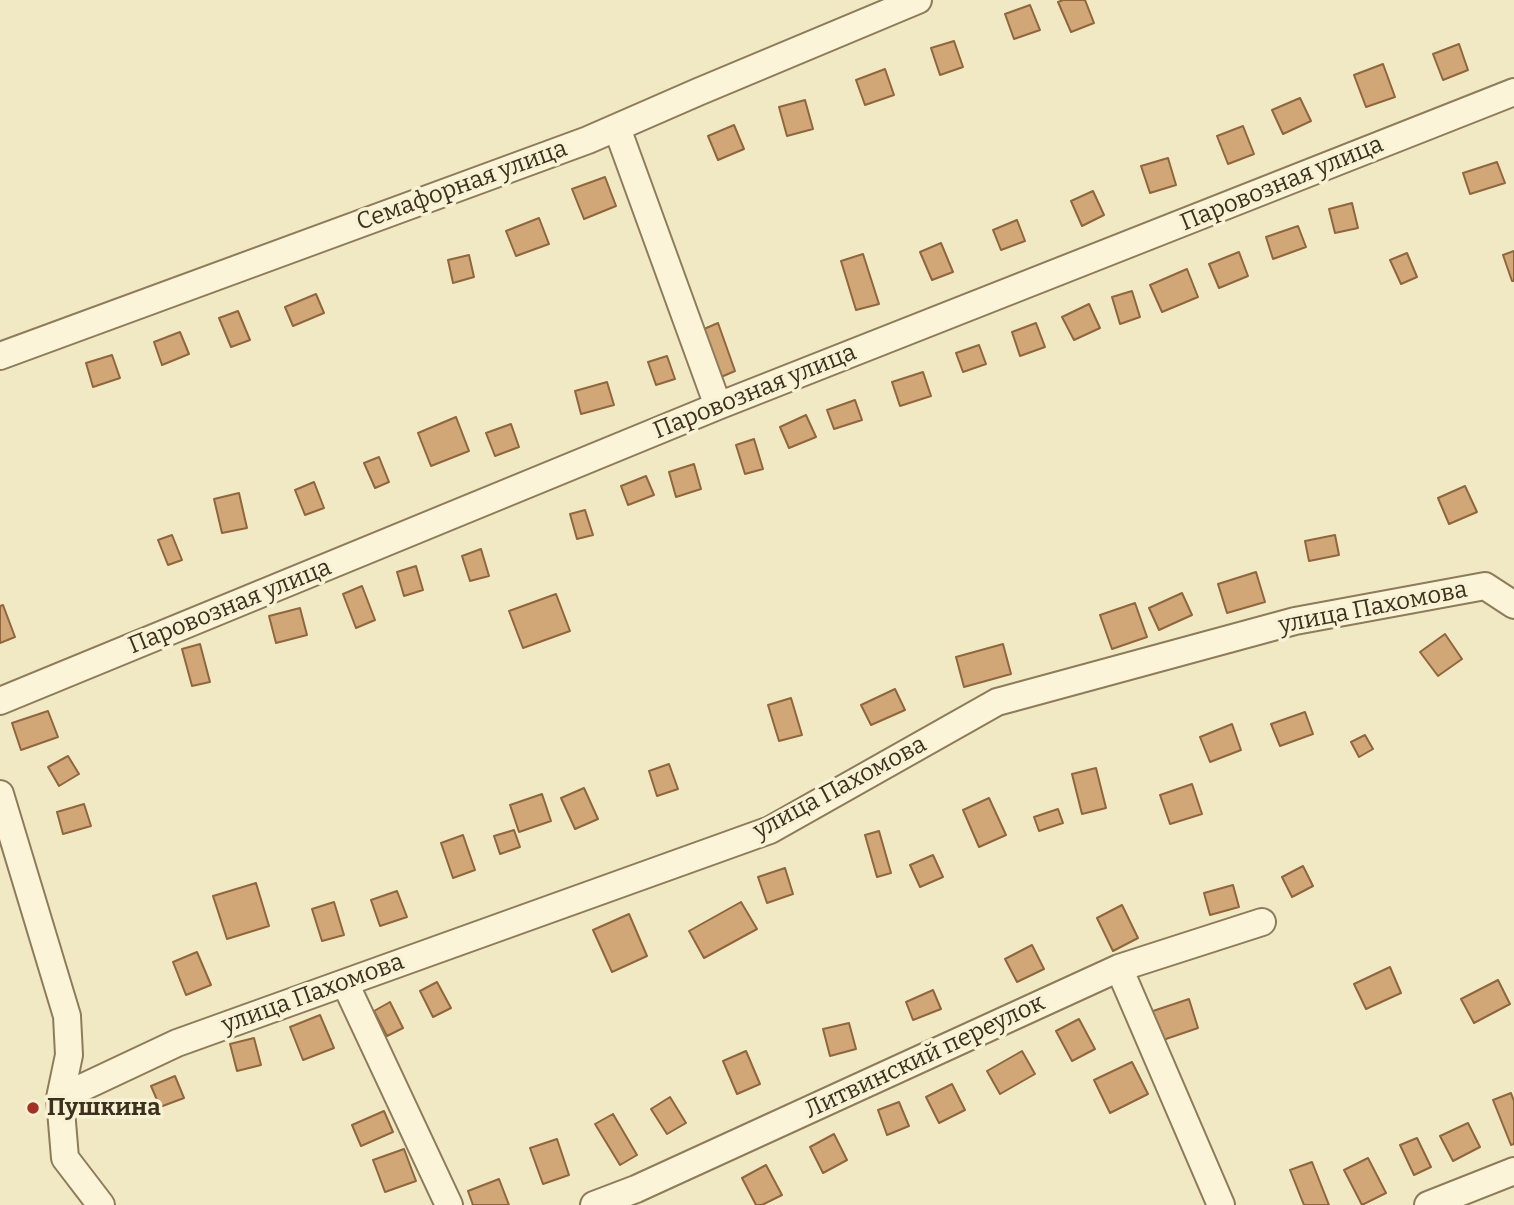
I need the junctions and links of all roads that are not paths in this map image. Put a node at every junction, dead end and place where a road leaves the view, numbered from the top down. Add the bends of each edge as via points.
1 (918, 0) edge
2 (1514, 92) edge
3 (617, 128) junction
4 (0, 356) edge
5 (718, 406) junction
6 (1514, 605) edge
7 (0, 701) edge
8 (0, 794) edge
9 (1262, 922) dead end
10 (1119, 968) junction
11 (345, 983) junction
12 (60, 1098) junction
13 (1514, 1171) edge
14 (101, 1205) edge
15 (449, 1205) edge
16 (594, 1205) edge
17 (1221, 1205) edge
18 (1428, 1205) edge

1 - 3 street, Семафорная улица
2 - 5 street, Паровозная улица
3 - 4 street, Семафорная улица
3 - 5 street
5 - 7 street, Паровозная улица
6 - 11 street, улица Пахомова via 1485,586 1295,621 997,702 770,830
8 - 12 street via 67,1016 69,1055
9 - 10 street, Литвинский переулок
10 - 16 street, Литвинский переулок
10 - 17 street
11 - 12 street, улица Пахомова via 177,1044
11 - 15 street
12 - 14 street via 65,1158
13 - 18 street

